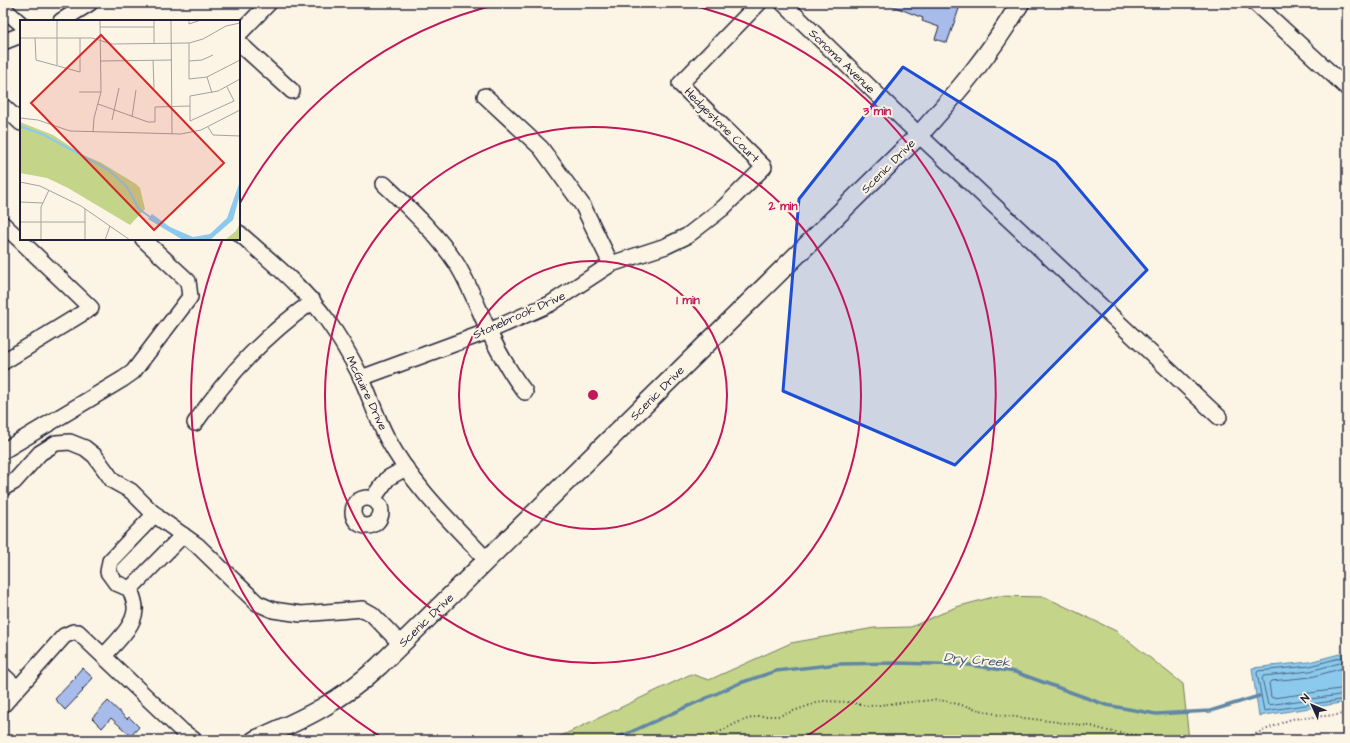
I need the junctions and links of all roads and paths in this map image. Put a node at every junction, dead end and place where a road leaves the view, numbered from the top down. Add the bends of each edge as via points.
1 (90, 3) edge
2 (269, 3) edge
3 (759, 3) edge
4 (783, 3) edge
5 (1020, 3) edge
6 (1255, 3) edge
7 (3, 8) edge
8 (63, 20) edge
9 (20, 23) edge
10 (240, 33) edge
11 (20, 35) edge
12 (3, 42) edge
13 (240, 44) edge
14 (1347, 88) edge
15 (292, 91) dead end
16 (485, 96) dead end
17 (3, 106) edge
18 (20, 122) edge
19 (919, 135) junction
20 (764, 167) joint
21 (384, 184) dead end
22 (3, 224) edge
23 (240, 234) edge
24 (144, 240) edge
25 (611, 264) junction
26 (313, 301) junction
27 (489, 331) junction
28 (5, 356) edge
29 (361, 378) junction
30 (525, 392) dead end
31 (1219, 417) dead end
32 (195, 423) dead end
33 (3, 451) edge
34 (406, 468) junction
35 (3, 488) edge
36 (373, 499) dead end
37 (155, 514) junction
38 (183, 535) junction
39 (487, 560) junction
40 (130, 589) junction
41 (401, 644) junction
42 (104, 656) junction
43 (3, 675) edge
44 (17, 688) junction
45 (3, 705) edge
46 (1347, 714) edge
47 (194, 740) edge
48 (255, 740) edge
49 (703, 740) edge
50 (1167, 740) edge
51 (1241, 740) edge

1 - 8 street
2 - 10 street
3 - 20 street, Hedgestone Court via 680,84
4 - 19 street, Sonoma Avenue
5 - 19 main road, Scenic Drive via 986,57
6 - 14 street
7 - 9 street
11 - 12 street
13 - 15 street
16 - 25 street via 541,148 583,206
17 - 18 street
19 - 31 street, Sonoma Avenue
19 - 39 main road, Scenic Drive
20 - 25 street, Stonebrook Drive via 723,208 687,236 666,246
21 - 27 street via 420,219 456,263
22 - 28 street via 91,308
23 - 26 street, McGuire Drive
24 - 33 street via 188,282 190,298 133,372
25 - 27 street, Stonebrook Drive via 550,304
26 - 29 street, McGuire Drive via 346,349
26 - 32 street via 267,337 241,363
27 - 29 street, Stonebrook Drive
27 - 30 street via 508,370
29 - 34 street, McGuire Drive via 388,439
34 - 36 street via 388,478
34 - 39 street, McGuire Drive via 432,502
35 - 37 street via 14,482 40,453 56,443 70,442 95,456 113,481 131,491
37 - 38 street
37 - 40 street via 110,561 108,572 116,584
38 - 40 street
38 - 41 street via 197,545 257,603 273,610 301,614 363,609 372,614
39 - 41 main road, Scenic Drive
40 - 42 street via 135,610 131,623
41 - 48 main road, Scenic Drive via 364,680 325,708
42 - 44 street via 78,632 73,632 64,636
42 - 47 street
43 - 44 street
44 - 45 street
46 - 51 path via 1291,719
49 - 50 path via 759,716 779,716 822,702 848,702 868,706 932,700 946,701 999,715 1091,726

